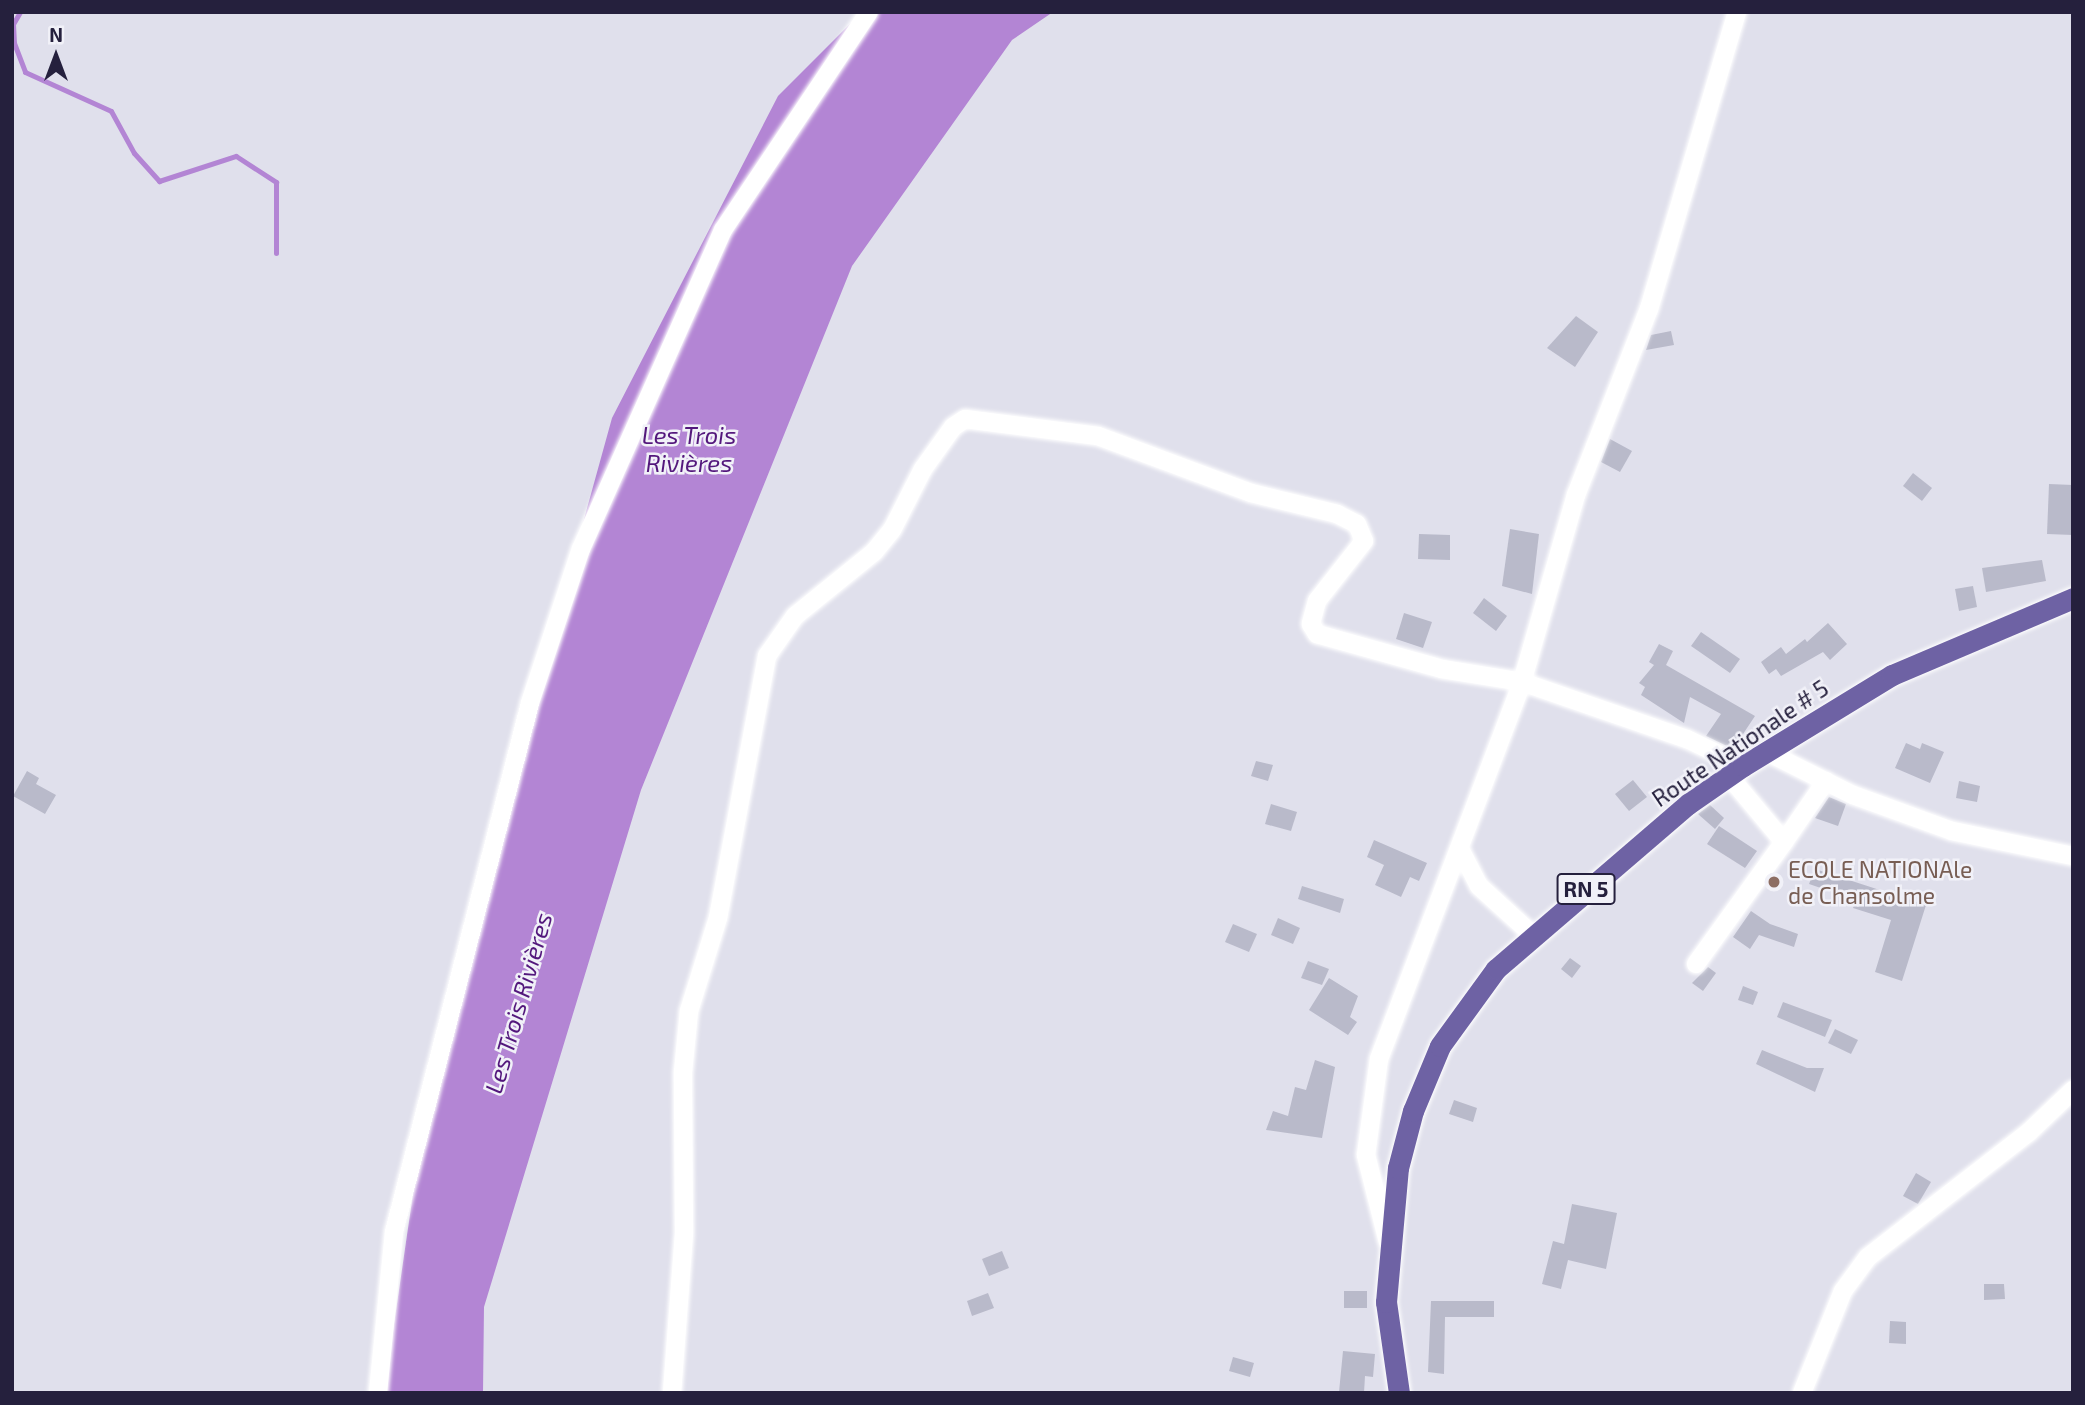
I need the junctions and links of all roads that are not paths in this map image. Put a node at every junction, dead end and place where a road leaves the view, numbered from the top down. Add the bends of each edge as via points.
1 (869, 12) edge
2 (1737, 12) edge
3 (2073, 598) edge
4 (1522, 682) junction
5 (1767, 752) junction
6 (1736, 771) junction
7 (1826, 781) junction
8 (1784, 842) junction
9 (1460, 849) junction
10 (2073, 856) edge
11 (1534, 936) junction
12 (1696, 964) dead end
13 (2073, 1090) edge
14 (1390, 1248) junction
15 (378, 1393) edge
16 (672, 1393) edge
17 (1399, 1393) edge
18 (1802, 1393) edge

1 - 15 street via 723,230 581,549 530,703 394,1232
2 - 4 street via 1649,309 1576,495
3 - 5 main road, Route Nationale # 5 / RN 5 via 1892,675
4 - 6 street via 1687,739
4 - 9 street
4 - 16 street via 1442,669 1317,634 1311,624 1317,601 1364,541 1357,524 1337,514 1251,493 1098,436 981,418 965,419 953,427 874,552 795,616 767,656 725,884 689,1011 683,1072 684,1232
5 - 6 main road, Route Nationale # 5 / RN 5
5 - 7 street
6 - 8 street
6 - 11 main road, Route Nationale # 5 / RN 5 via 1688,804
7 - 8 street
7 - 10 street via 1952,831
8 - 12 street
9 - 11 street via 1479,886
9 - 14 street via 1379,1059 1366,1155
11 - 14 main road, Route Nationale # 5 / RN 5 via 1496,969 1440,1046 1413,1111 1398,1168
13 - 18 street via 2029,1132 1868,1257 1843,1291
14 - 17 main road, Route Nationale # 5 / RN 5 via 1386,1302

